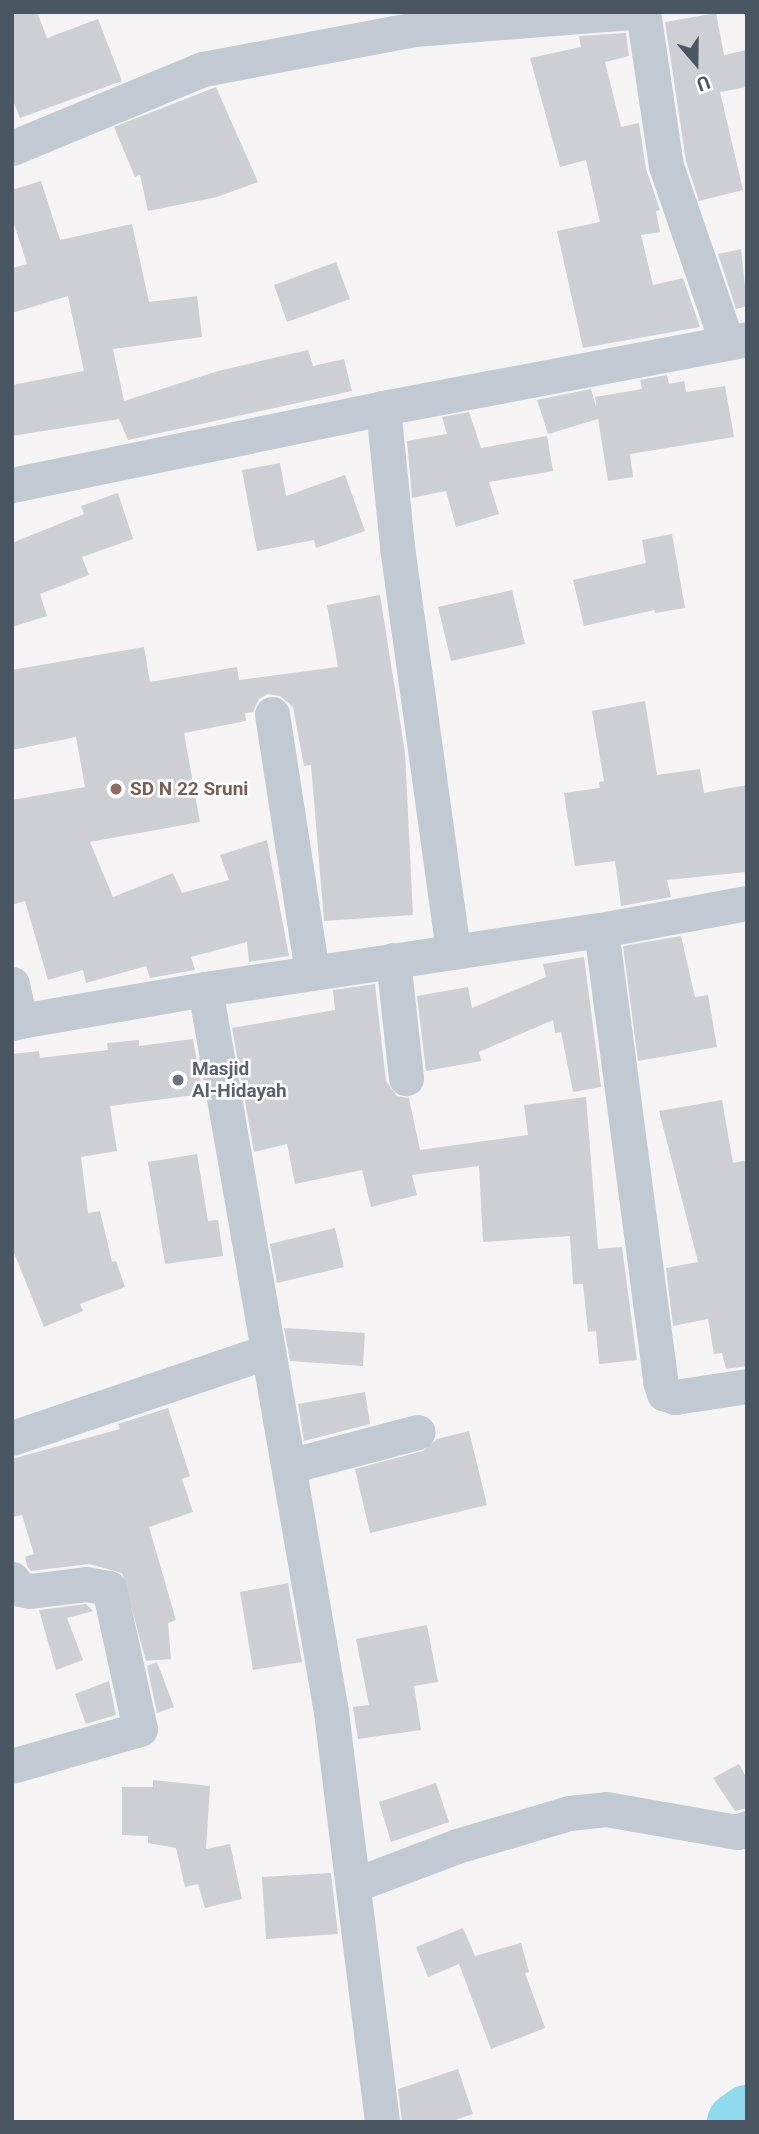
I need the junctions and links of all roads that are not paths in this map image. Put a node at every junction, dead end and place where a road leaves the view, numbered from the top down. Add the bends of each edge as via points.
1 (630, 12) edge
2 (643, 12) edge
3 (12, 148) edge
4 (737, 341) edge
5 (383, 408) junction
6 (12, 485) edge
7 (272, 714) dead end
8 (747, 903) edge
9 (601, 930) junction
10 (453, 951) junction
11 (393, 960) junction
12 (312, 973) junction
13 (12, 984) edge
14 (205, 989) junction
15 (16, 1022) edge
16 (406, 1078) dead end
17 (266, 1352) junction
18 (747, 1385) edge
19 (418, 1432) dead end
20 (12, 1436) edge
21 (289, 1466) junction
22 (12, 1579) edge
23 (12, 1766) edge
24 (742, 1830) edge
25 (354, 1885) junction
26 (382, 2122) edge

1 - 3 street via 414,29 203,69
2 - 4 street via 666,166
4 - 5 street
5 - 6 street
5 - 10 street via 397,547
7 - 12 street
8 - 9 street
9 - 10 street
9 - 18 street via 660,1381 664,1393 675,1398
10 - 11 street
11 - 12 street
11 - 16 street
12 - 14 street
13 - 15 street
14 - 15 street
14 - 17 street
17 - 20 street
17 - 21 street
19 - 21 street
21 - 25 street via 331,1712
22 - 23 street via 20,1589 30,1591 86,1584 109,1588 140,1729
24 - 25 street via 606,1809 569,1814 457,1846
25 - 26 street

